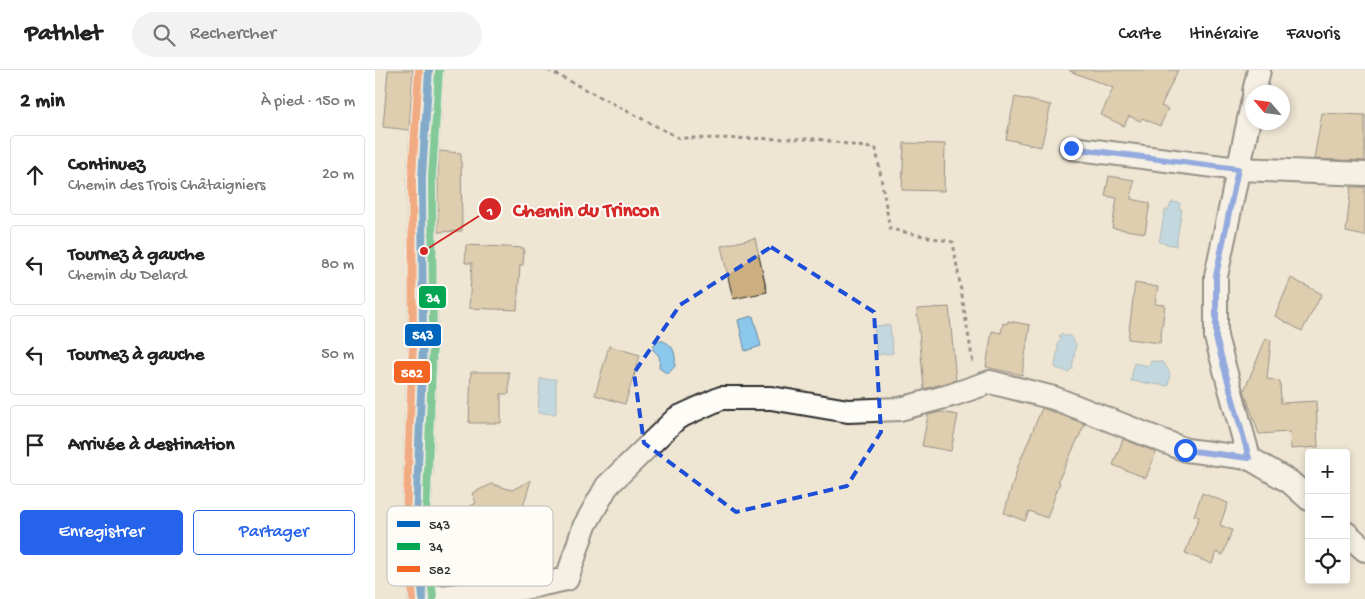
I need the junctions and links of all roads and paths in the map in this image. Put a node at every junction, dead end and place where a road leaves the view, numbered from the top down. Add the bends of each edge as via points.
1 (429, 70) edge
2 (548, 70) edge
3 (1259, 70) edge
4 (1256, 85) edge
5 (1246, 130) edge
6 (1071, 148) dead end
7 (1238, 169) junction
8 (1365, 174) edge
9 (976, 386) junction
10 (1249, 458) junction
11 (1305, 495) edge
12 (417, 506) edge
13 (1350, 537) edge
14 (1365, 550) edge
15 (553, 582) edge
16 (422, 586) edge
17 (533, 586) edge
18 (423, 599) edge

1 - 12 street via 422,177 423,343
2 - 9 path via 679,138 818,140 876,149 890,229 953,242
3 - 4 street
5 - 7 street
6 - 7 street
7 - 8 street
7 - 10 street via 1216,276 1216,338
9 - 10 street via 990,382 1054,398 1185,450
9 - 15 street via 900,409 848,411 771,398 721,398 677,418 607,486 584,527 567,579
10 - 11 street via 1290,482
13 - 14 street
16 - 18 street
17 - 18 street

